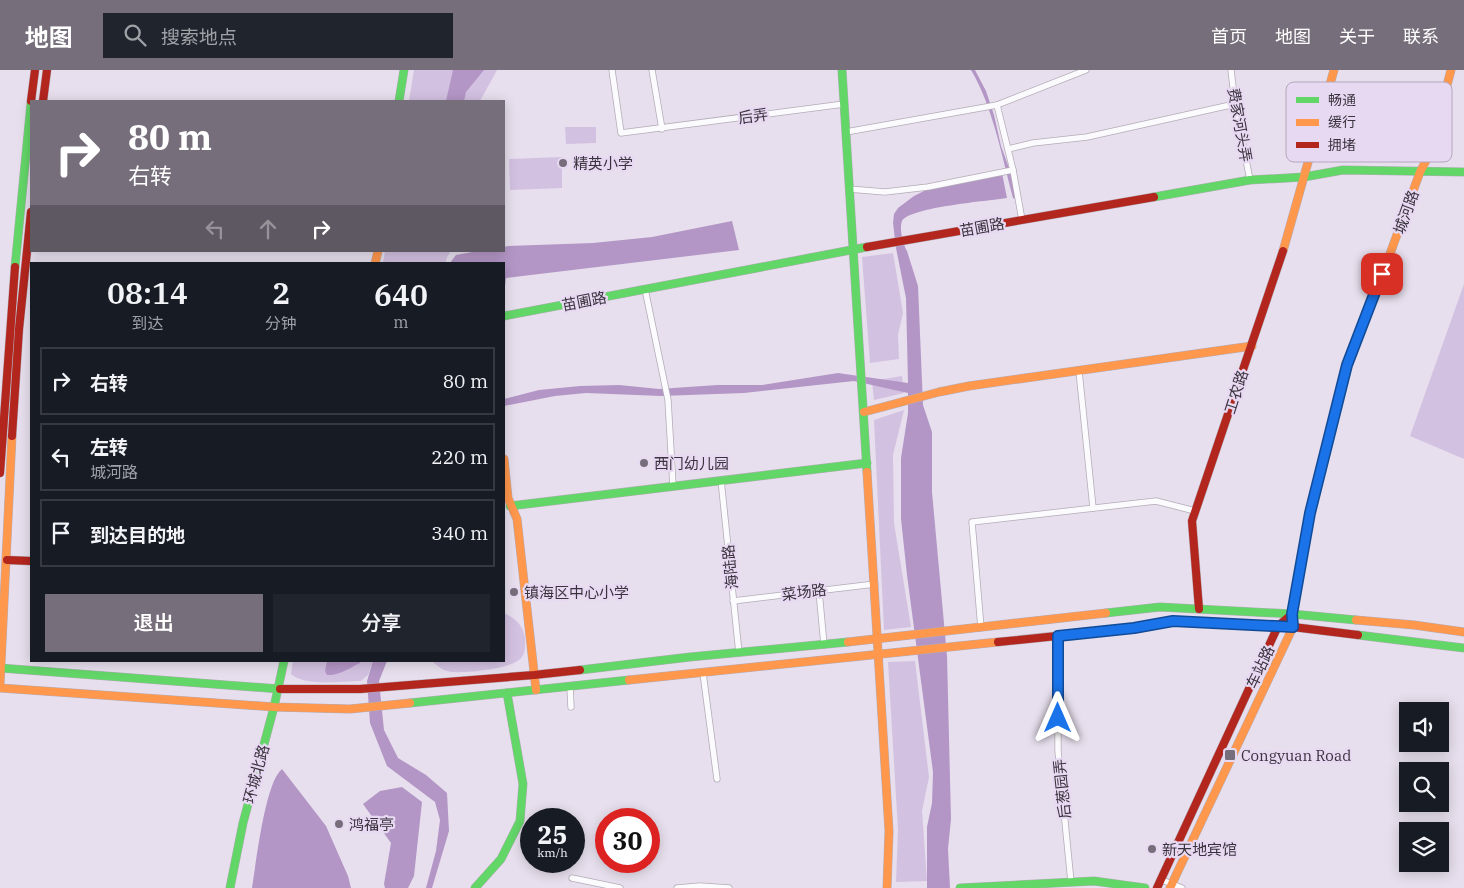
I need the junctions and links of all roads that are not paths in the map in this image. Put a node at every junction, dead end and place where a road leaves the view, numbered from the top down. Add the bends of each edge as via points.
1 (35, 70) edge
2 (47, 70) edge
3 (404, 70) edge
4 (612, 70) edge
5 (652, 70) edge
6 (842, 70) edge
7 (1086, 70) edge
8 (1230, 70) edge
9 (31, 100) edge
10 (44, 100) edge
11 (399, 100) edge
12 (844, 104) junction
13 (1235, 104) junction
14 (997, 105) junction
15 (30, 111) edge
16 (662, 129) junction
17 (846, 132) junction
18 (1008, 149) junction
19 (1308, 162) edge
20 (1425, 162) edge
21 (1013, 170) junction
22 (1420, 172) junction
23 (1464, 172) edge
24 (1304, 177) junction
25 (1250, 180) junction
26 (849, 189) junction
27 (1022, 220) junction
28 (30, 233) edge
29 (852, 250) junction
30 (28, 275) edge
31 (646, 289) junction
32 (505, 316) edge
33 (1252, 346) junction
34 (1078, 371) junction
35 (864, 412) junction
36 (867, 463) junction
37 (505, 469) edge
38 (0, 473) edge
39 (721, 480) junction
40 (674, 486) junction
41 (510, 506) junction
42 (1093, 508) junction
43 (1195, 511) junction
44 (7, 560) junction
45 (30, 561) edge
46 (875, 584) junction
47 (819, 591) junction
48 (734, 601) junction
49 (1199, 609) junction
50 (1292, 614) junction
51 (1278, 626) junction
52 (1293, 627) junction
53 (981, 628) junction
54 (1464, 632) edge
55 (1058, 636) junction
56 (878, 639) junction
57 (824, 645) junction
58 (1464, 648) edge
59 (739, 653) junction
60 (879, 654) junction
61 (284, 662) edge
62 (1, 668) edge
63 (703, 673) junction
64 (534, 675) junction
65 (0, 684) edge
66 (570, 687) junction
67 (0, 688) edge
68 (278, 689) junction
69 (536, 690) junction
70 (507, 693) junction
71 (274, 707) junction
72 (570, 707) dead end
73 (717, 780) dead end
74 (572, 878) dead end
75 (1162, 880) junction
76 (1071, 882) junction
77 (1171, 886) edge
78 (230, 888) edge
79 (475, 888) edge
80 (620, 888) edge
81 (677, 888) edge
82 (729, 888) edge
83 (887, 888) edge
84 (960, 888) edge
85 (1145, 888) edge
86 (1158, 888) edge
87 (1182, 888) edge

1 - 9 street
2 - 10 street
3 - 11 street
4 - 16 street, 后弄 via 620,133
5 - 16 street
6 - 12 street
7 - 14 street
8 - 13 street, 费家河头弄
12 - 16 street, 后弄
12 - 17 street
13 - 18 street via 1087,137
13 - 25 street, 费家河头弄
14 - 17 street
14 - 18 street
15 - 38 street via 17,233
17 - 26 street
18 - 21 street
19 - 24 street, 工农路
20 - 22 street, 城河路
21 - 26 street via 884,192
21 - 27 street
22 - 23 street, 苗圃路
22 - 24 street, 苗圃路 via 1342,170
22 - 50 street, 城河路 via 1347,365 1310,513
24 - 25 street, 苗圃路
24 - 33 street, 工农路
25 - 27 street, 苗圃路
26 - 29 street
27 - 29 street, 苗圃路
28 - 30 street
29 - 31 street, 苗圃路
29 - 35 street
30 - 44 street via 16,379
31 - 32 street, 苗圃路
31 - 40 street via 668,400
33 - 34 street
33 - 43 street, 工农路
34 - 35 street via 969,386
34 - 42 street
35 - 36 street
36 - 39 street
36 - 46 street
37 - 41 street
39 - 40 street
39 - 48 street, 海陆路
40 - 41 street
41 - 64 street via 517,519
42 - 43 street via 1156,500
42 - 53 street via 972,522
43 - 49 street, 工农路 via 1192,520
44 - 45 street
44 - 62 street
46 - 47 street, 菜场路
46 - 56 street
47 - 48 street, 菜场路
47 - 57 street
48 - 59 street, 海陆路
49 - 50 street
49 - 53 street via 1160,607
50 - 51 street, 车站路
50 - 52 street, 车站路
50 - 54 street
51 - 52 street
51 - 55 street via 1173,621
51 - 75 street, 车站路
52 - 58 street
52 - 77 street, 车站路
53 - 56 street
55 - 60 street
55 - 76 street, 后葱园弄 via 1058,751
56 - 57 street
56 - 60 street
57 - 59 street
59 - 64 street
60 - 63 street
60 - 83 street via 889,831
61 - 68 street, 环城北路
62 - 65 street
62 - 68 street
63 - 66 street
63 - 73 street
64 - 68 street via 360,689
64 - 69 street
66 - 69 street
66 - 72 street
67 - 71 street
68 - 71 street, 环城北路
69 - 70 street
70 - 71 street via 350,709
70 - 79 street via 523,784 520,821 502,859
71 - 78 street, 环城北路 via 243,823
74 - 80 street
75 - 77 street
75 - 86 street, 车站路
76 - 84 street
76 - 85 street via 1094,881
77 - 87 street
81 - 82 street

